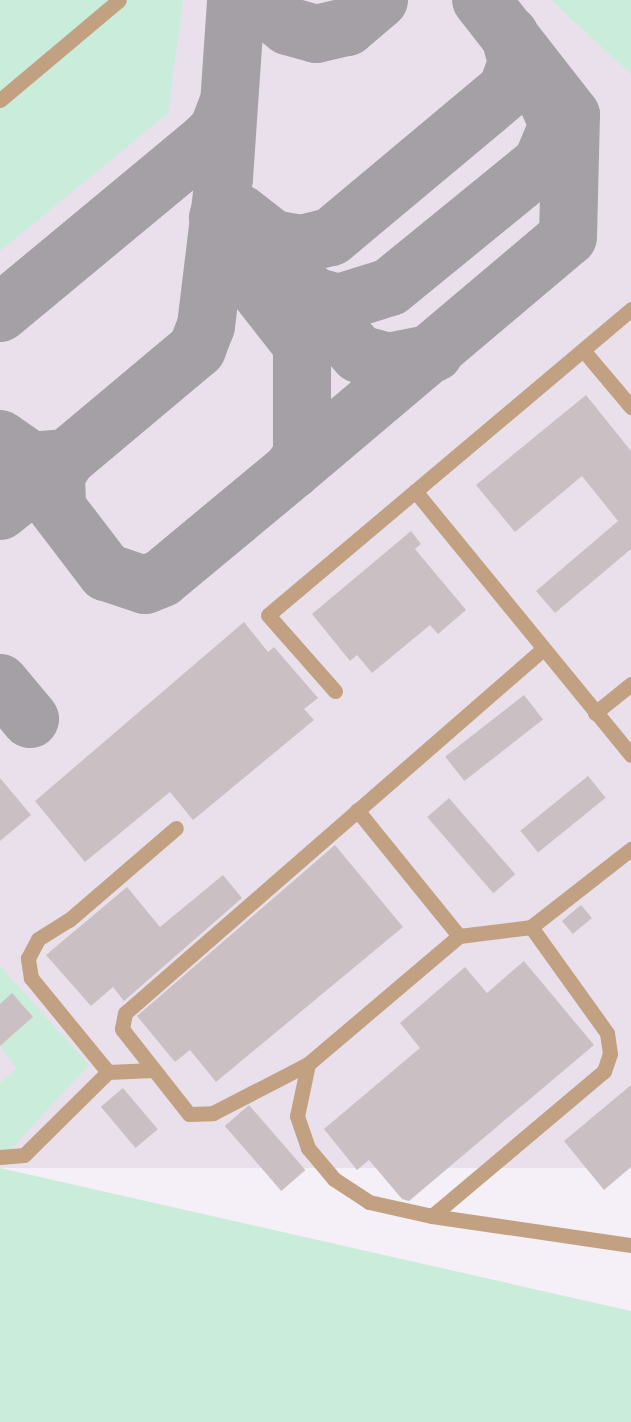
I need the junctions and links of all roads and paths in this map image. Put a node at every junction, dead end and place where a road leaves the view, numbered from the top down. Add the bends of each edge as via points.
1 (119, 0) edge
2 (0, 100) edge
3 (631, 309) edge
4 (583, 350) junction
5 (631, 407) edge
6 (415, 491) junction
7 (543, 649) junction
8 (631, 684) edge
9 (335, 691) dead end
10 (595, 712) junction
11 (631, 755) edge
12 (357, 810) junction
13 (176, 828) dead end
14 (631, 849) edge
15 (531, 927) junction
16 (459, 936) junction
17 (308, 1064) junction
18 (153, 1070) junction
19 (108, 1071) junction
20 (0, 1157) edge
21 (432, 1216) junction
22 (631, 1245) edge

1 - 2 street
3 - 4 street
4 - 5 street
4 - 6 street
6 - 7 street
6 - 9 street via 268,615
7 - 10 street
7 - 12 street
8 - 10 street
10 - 11 street
12 - 16 street
12 - 18 street via 124,1013 122,1029
13 - 19 street via 69,920 38,939 28,958 31,978
14 - 15 street
15 - 16 street
15 - 21 street via 606,1033 610,1054 604,1071
16 - 17 street
17 - 18 street via 201,1117 189,1114
17 - 21 street via 297,1116 308,1148 334,1179 369,1202
18 - 19 street
19 - 20 street via 24,1155
21 - 22 street

